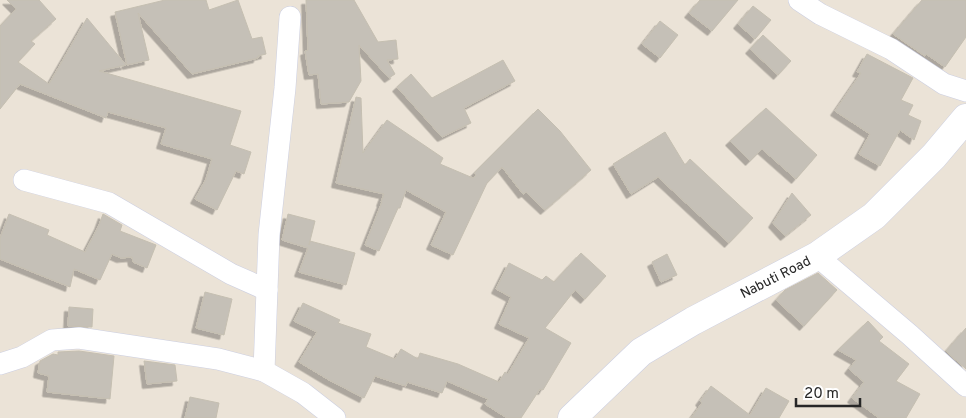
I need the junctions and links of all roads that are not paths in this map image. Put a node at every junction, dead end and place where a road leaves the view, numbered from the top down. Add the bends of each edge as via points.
1 (799, 0) edge
2 (290, 17) dead end
3 (966, 91) edge
4 (966, 118) edge
5 (24, 180) dead end
6 (818, 256) junction
7 (267, 290) junction
8 (0, 364) edge
9 (264, 371) junction
10 (966, 386) edge
11 (334, 418) edge
12 (572, 418) edge

1 - 3 street via 891,49 944,84
2 - 7 street via 269,235
4 - 6 street, Nabuti Road via 934,156 874,216
5 - 7 street via 109,203 231,274
6 - 10 street
6 - 12 street, Nabuti Road via 693,320 641,352
7 - 9 street
8 - 9 street via 22,357 52,340 79,338 218,360
9 - 11 street via 302,393

